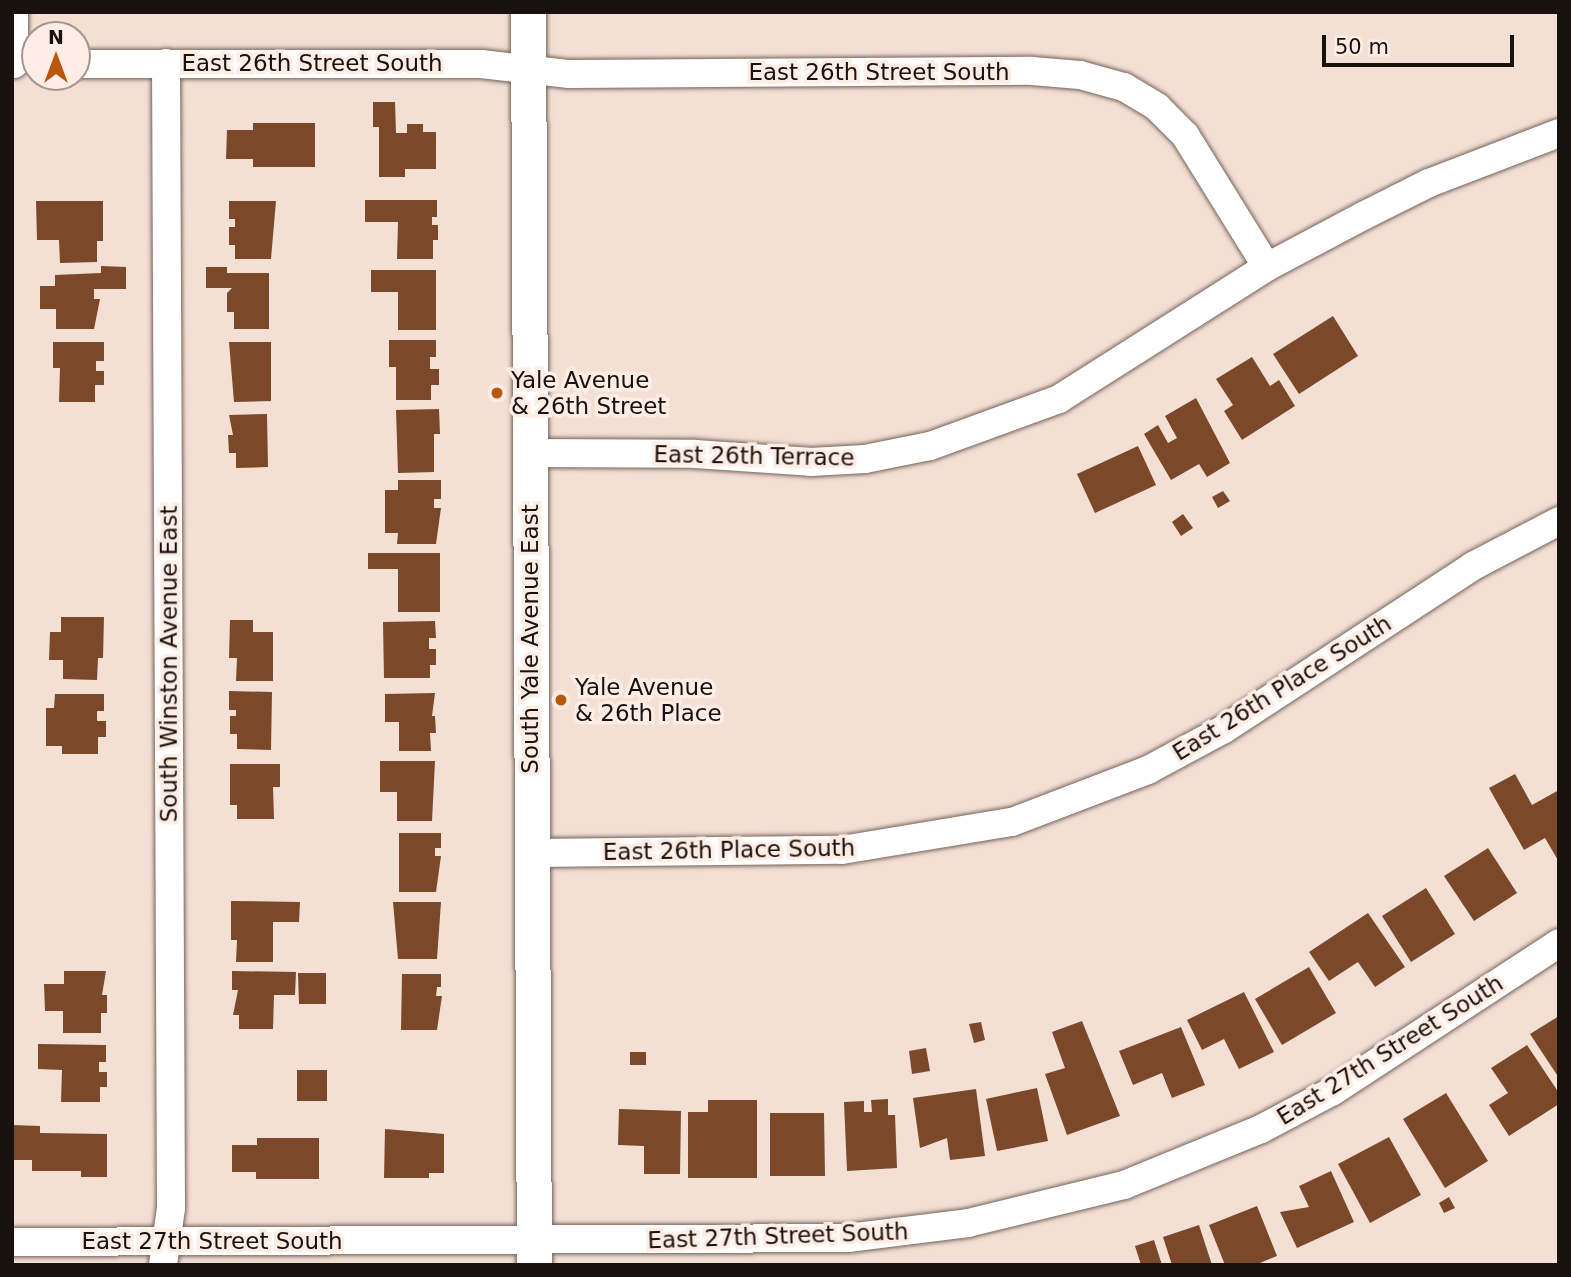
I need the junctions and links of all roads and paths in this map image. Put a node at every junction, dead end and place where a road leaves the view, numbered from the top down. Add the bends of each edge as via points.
1 (14, 12) edge
2 (528, 12) edge
3 (166, 63) junction
4 (20, 64) edge
5 (91, 64) edge
6 (528, 69) junction
7 (1559, 133) edge
8 (1267, 267) junction
9 (530, 453) junction
10 (1559, 521) edge
11 (531, 853) junction
12 (1559, 943) edge
13 (12, 1242) edge
14 (164, 1253) edge
15 (534, 1253) edge

1 - 4 street
2 - 6 main road, South Yale Avenue East
3 - 5 street, East 26th Street South
3 - 6 street, East 26th Street South via 481,64
3 - 14 street, South Winston Avenue East via 171,1195
6 - 8 street, East 26th Street South via 569,74 1032,71 1113,84 1157,107 1185,135
6 - 9 main road, South Yale Avenue East
7 - 8 street via 1429,183
8 - 9 street, East 26th Terrace via 1059,399 930,446 865,459 811,462 695,454
9 - 11 main road, South Yale Avenue East
10 - 11 street, East 26th Place South via 1474,566 1224,729 1148,770 1012,822 921,840 842,849
11 - 15 main road, South Yale Avenue East
12 - 15 street, East 27th Street South via 1333,1091 1261,1129 1124,1185 1051,1205 909,1233
13 - 14 street, East 27th Street South
14 - 15 street, East 27th Street South

